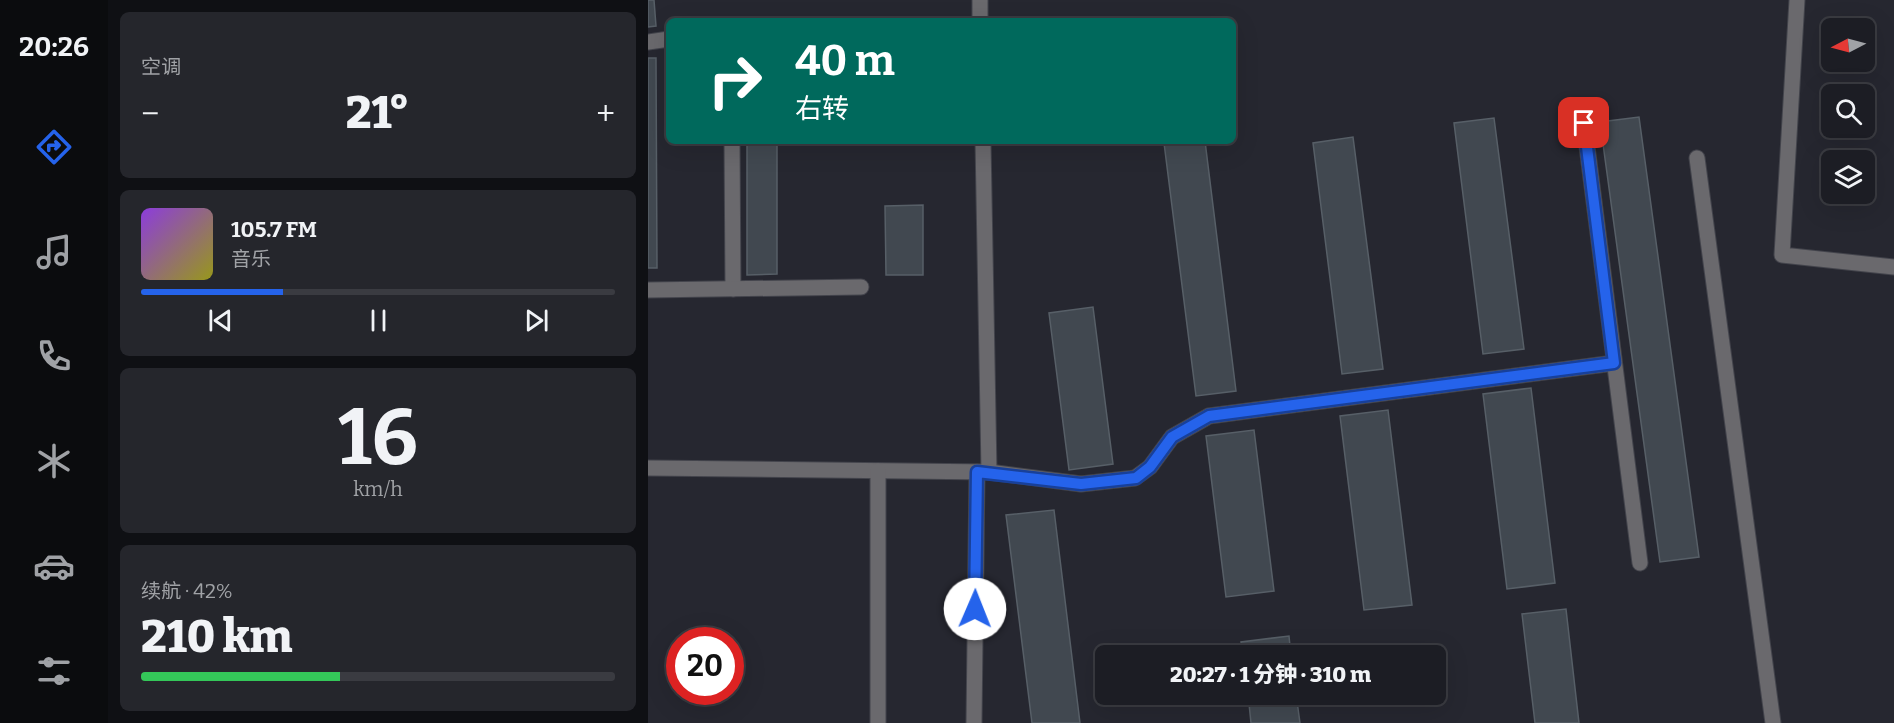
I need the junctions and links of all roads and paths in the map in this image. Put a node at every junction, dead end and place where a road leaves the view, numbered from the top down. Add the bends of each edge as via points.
1 (980, 0) edge
2 (1797, 0) edge
3 (980, 18) edge
4 (666, 39) edge
5 (648, 42) edge
6 (1584, 123) dead end
7 (732, 144) edge
8 (983, 144) edge
9 (1697, 158) dead end
10 (1894, 267) edge
11 (861, 287) dead end
12 (733, 289) junction
13 (648, 290) edge
14 (1614, 363) junction
15 (648, 468) edge
16 (878, 471) junction
17 (983, 472) junction
18 (1640, 562) dead end
19 (878, 723) edge
20 (974, 723) edge
21 (1773, 723) edge

1 - 3 street
2 - 10 street via 1782,255
4 - 5 street
6 - 14 street
7 - 12 street
8 - 17 street
9 - 21 street
11 - 12 street
12 - 13 street
14 - 17 street via 1209,416 1172,437 1150,467 1136,478 1081,484
14 - 18 street
15 - 16 street
16 - 17 street
16 - 19 street
17 - 20 street

